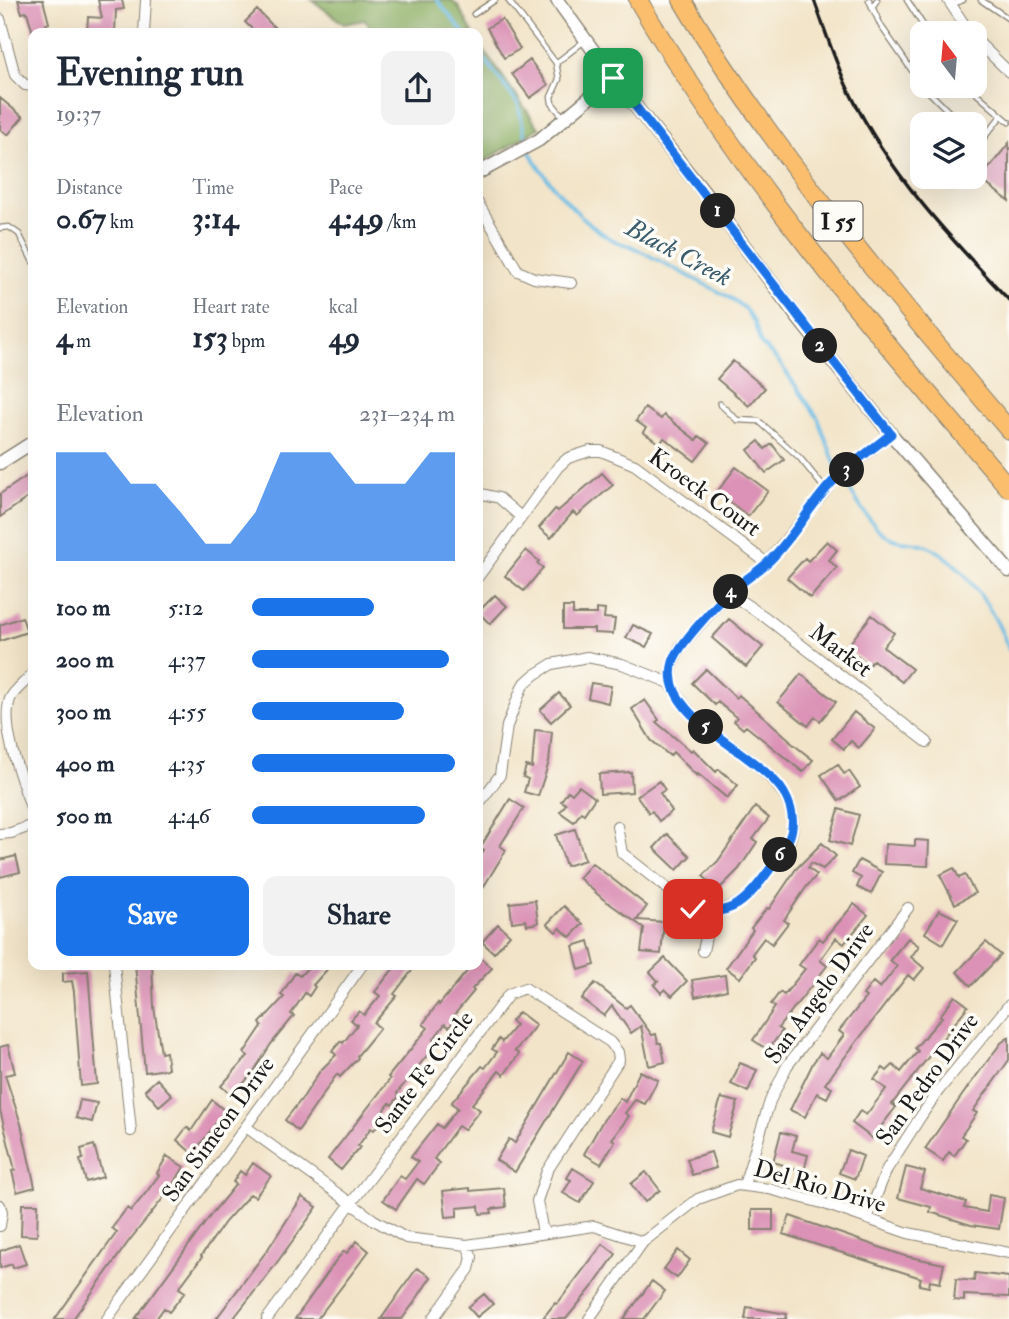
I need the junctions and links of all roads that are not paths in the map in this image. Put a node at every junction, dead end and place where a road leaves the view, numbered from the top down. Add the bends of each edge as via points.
1 (146, 0) edge
2 (495, 0) edge
3 (508, 0) edge
4 (557, 0) edge
5 (638, 0) edge
6 (682, 0) edge
7 (869, 0) edge
8 (877, 0) edge
9 (907, 0) edge
10 (963, 0) edge
11 (981, 0) edge
12 (949, 3) edge
13 (872, 6) junction
14 (474, 14) dead end
15 (0, 19) edge
16 (1009, 19) edge
17 (920, 21) edge
18 (962, 21) edge
19 (144, 28) edge
20 (587, 40) junction
21 (987, 51) edge
22 (556, 63) junction
23 (910, 67) edge
24 (1009, 72) edge
25 (613, 78) junction
26 (28, 85) edge
27 (936, 98) edge
28 (981, 98) edge
29 (949, 112) edge
30 (1001, 116) junction
31 (564, 118) junction
32 (1009, 122) edge
33 (987, 134) edge
34 (483, 170) edge
35 (483, 212) edge
36 (0, 228) edge
37 (28, 252) edge
38 (571, 283) dead end
39 (720, 404) dead end
40 (1009, 430) edge
41 (891, 434) junction
42 (28, 445) edge
43 (0, 463) edge
44 (1009, 488) edge
45 (825, 489) junction
46 (483, 494) edge
47 (521, 517) junction
48 (767, 563) junction
49 (483, 570) edge
50 (1009, 571) edge
51 (729, 593) junction
52 (28, 678) edge
53 (670, 683) junction
54 (927, 742) dead end
55 (28, 798) edge
56 (483, 798) edge
57 (28, 827) edge
58 (617, 827) dead end
59 (0, 834) edge
60 (908, 908) dead end
61 (711, 914) junction
62 (703, 951) dead end
63 (115, 970) edge
64 (359, 970) edge
65 (1009, 1005) edge
66 (246, 1127) junction
67 (131, 1132) dead end
68 (744, 1185) junction
69 (352, 1202) junction
70 (0, 1205) edge
71 (867, 1219) junction
72 (0, 1226) edge
73 (543, 1233) junction
74 (643, 1242) junction
75 (467, 1245) junction
76 (1009, 1253) edge
77 (107, 1319) edge
78 (267, 1319) edge
79 (433, 1319) edge
80 (589, 1319) edge

1 - 19 street
2 - 14 lane
3 - 22 lane
4 - 20 street
5 - 44 highway, I 55 via 678,66 769,194
6 - 40 highway, I 55 via 796,167
7 - 13 lane
8 - 13 lane
9 - 17 lane
10 - 12 lane
11 - 16 lane
12 - 18 street
13 - 23 lane
15 - 26 street via 15,75
20 - 22 lane
20 - 25 street
21 - 24 street
22 - 31 lane via 559,79 551,97
25 - 31 street
25 - 41 street
27 - 29 lane
28 - 30 lane
30 - 32 lane
30 - 33 lane
31 - 34 street via 539,140
35 - 38 street via 518,271
36 - 37 lane via 9,227 19,234
39 - 45 lane via 737,420 759,421 800,457
41 - 45 street
41 - 50 street
42 - 43 street
45 - 48 street
46 - 47 street via 499,498
47 - 48 street, Kroeck Court via 568,458 601,452 635,465
47 - 49 street, Kroeck Court
48 - 51 street
51 - 53 street via 680,648
51 - 54 street, Market
52 - 55 street via 10,698 6,721
53 - 56 street via 622,664 587,657 552,664 534,675 523,685 507,726 500,775
53 - 61 street via 702,723 772,779 784,793 793,825 790,842 750,897
57 - 59 street
58 - 61 street via 622,853 693,909
60 - 68 street, San Angelo Drive via 787,1066 770,1101
61 - 62 street
63 - 67 street
64 - 66 street, San Simeon Drive
65 - 71 street, San Pedro Drive via 921,1116 887,1169
66 - 69 street
66 - 77 street, San Simeon Drive
68 - 71 street, Del Rio Drive
68 - 74 street, Del Rio Drive via 698,1199
69 - 73 street, Sante Fe Circle via 509,994 525,988 610,1042 619,1060 547,1171 537,1201
69 - 75 street via 406,1238
69 - 78 street, Sante Fe Circle
70 - 72 street
71 - 76 street, Del Rio Drive via 908,1233
73 - 74 street via 594,1226
73 - 75 street
74 - 80 street, Del Rio Drive
75 - 79 street via 472,1257 469,1269

